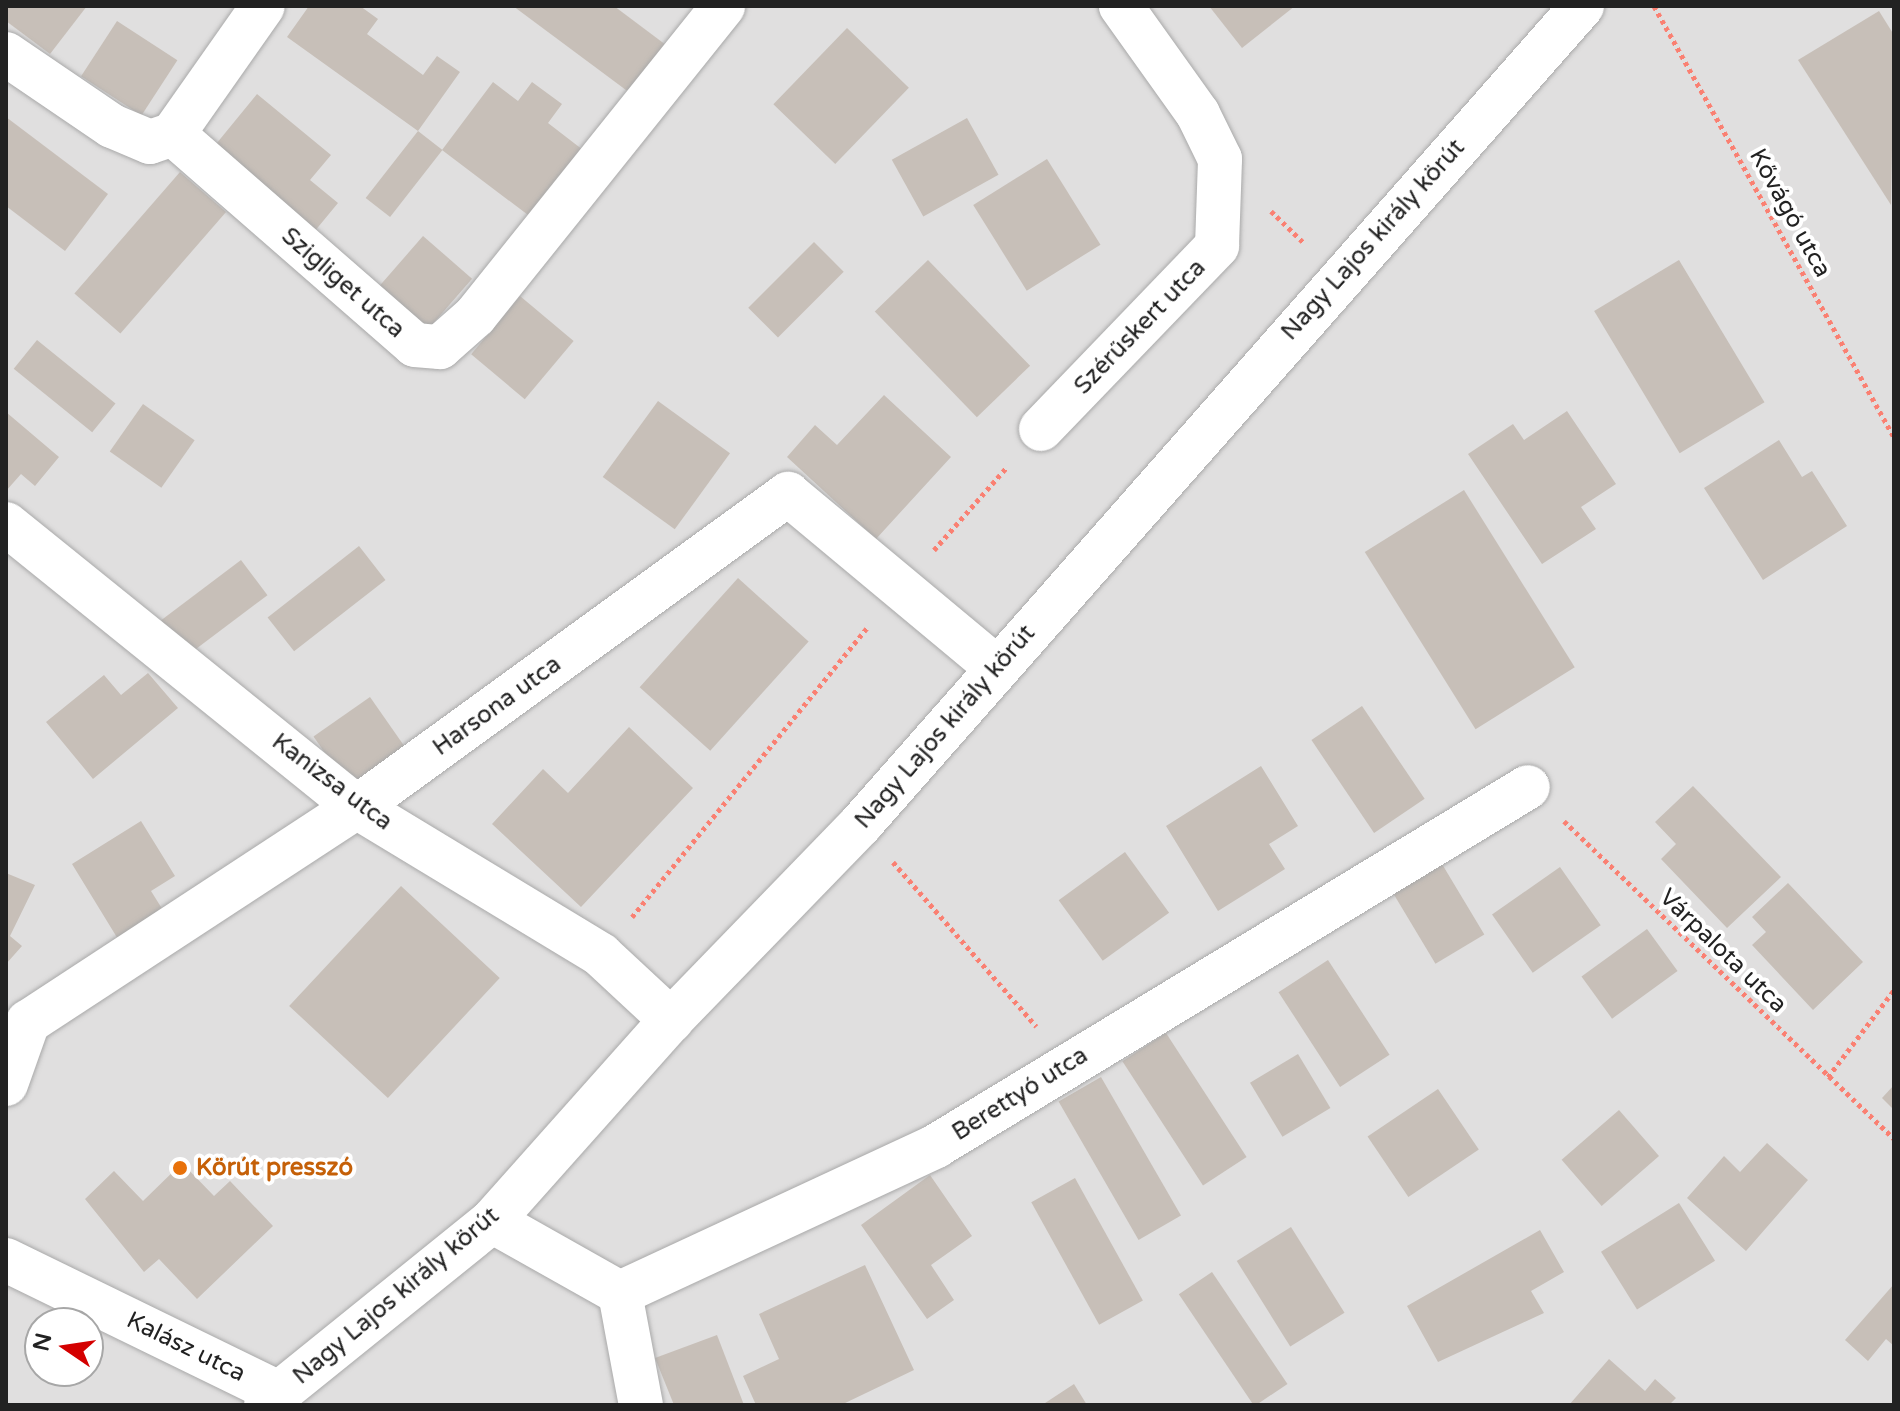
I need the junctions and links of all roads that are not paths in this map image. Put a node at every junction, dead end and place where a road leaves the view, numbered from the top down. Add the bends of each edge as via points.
1 (263, 6) edge
2 (723, 6) edge
3 (1121, 6) edge
4 (1582, 6) edge
5 (6, 54) edge
6 (173, 134) junction
7 (1041, 429) road end
8 (6, 524) edge
9 (997, 668) junction
10 (1528, 787) road end
11 (357, 807) junction
12 (671, 1020) junction
13 (6, 1084) edge
14 (492, 1221) junction
15 (6, 1260) edge
16 (620, 1293) junction
17 (273, 1399) edge
18 (641, 1405) edge

1 - 6 street
2 - 6 street, Szigliget utca via 475,316 440,347 415,345
3 - 7 street, Szérűskert utca via 1198,114 1220,159 1217,246
4 - 9 street, Nagy Lajos király körút
5 - 6 street via 112,126 150,142
8 - 11 street, Kanizsa utca
9 - 11 street, Harsona utca via 788,494
9 - 12 street, Nagy Lajos király körút via 860,825
10 - 16 street, Berettyó utca via 936,1146
11 - 12 street, Kanizsa utca via 601,955
11 - 13 street, Harsona utca via 28,1022
12 - 14 street, Nagy Lajos király körút
14 - 16 street
14 - 17 street, Nagy Lajos király körút
15 - 17 street, Kalász utca
16 - 18 street

